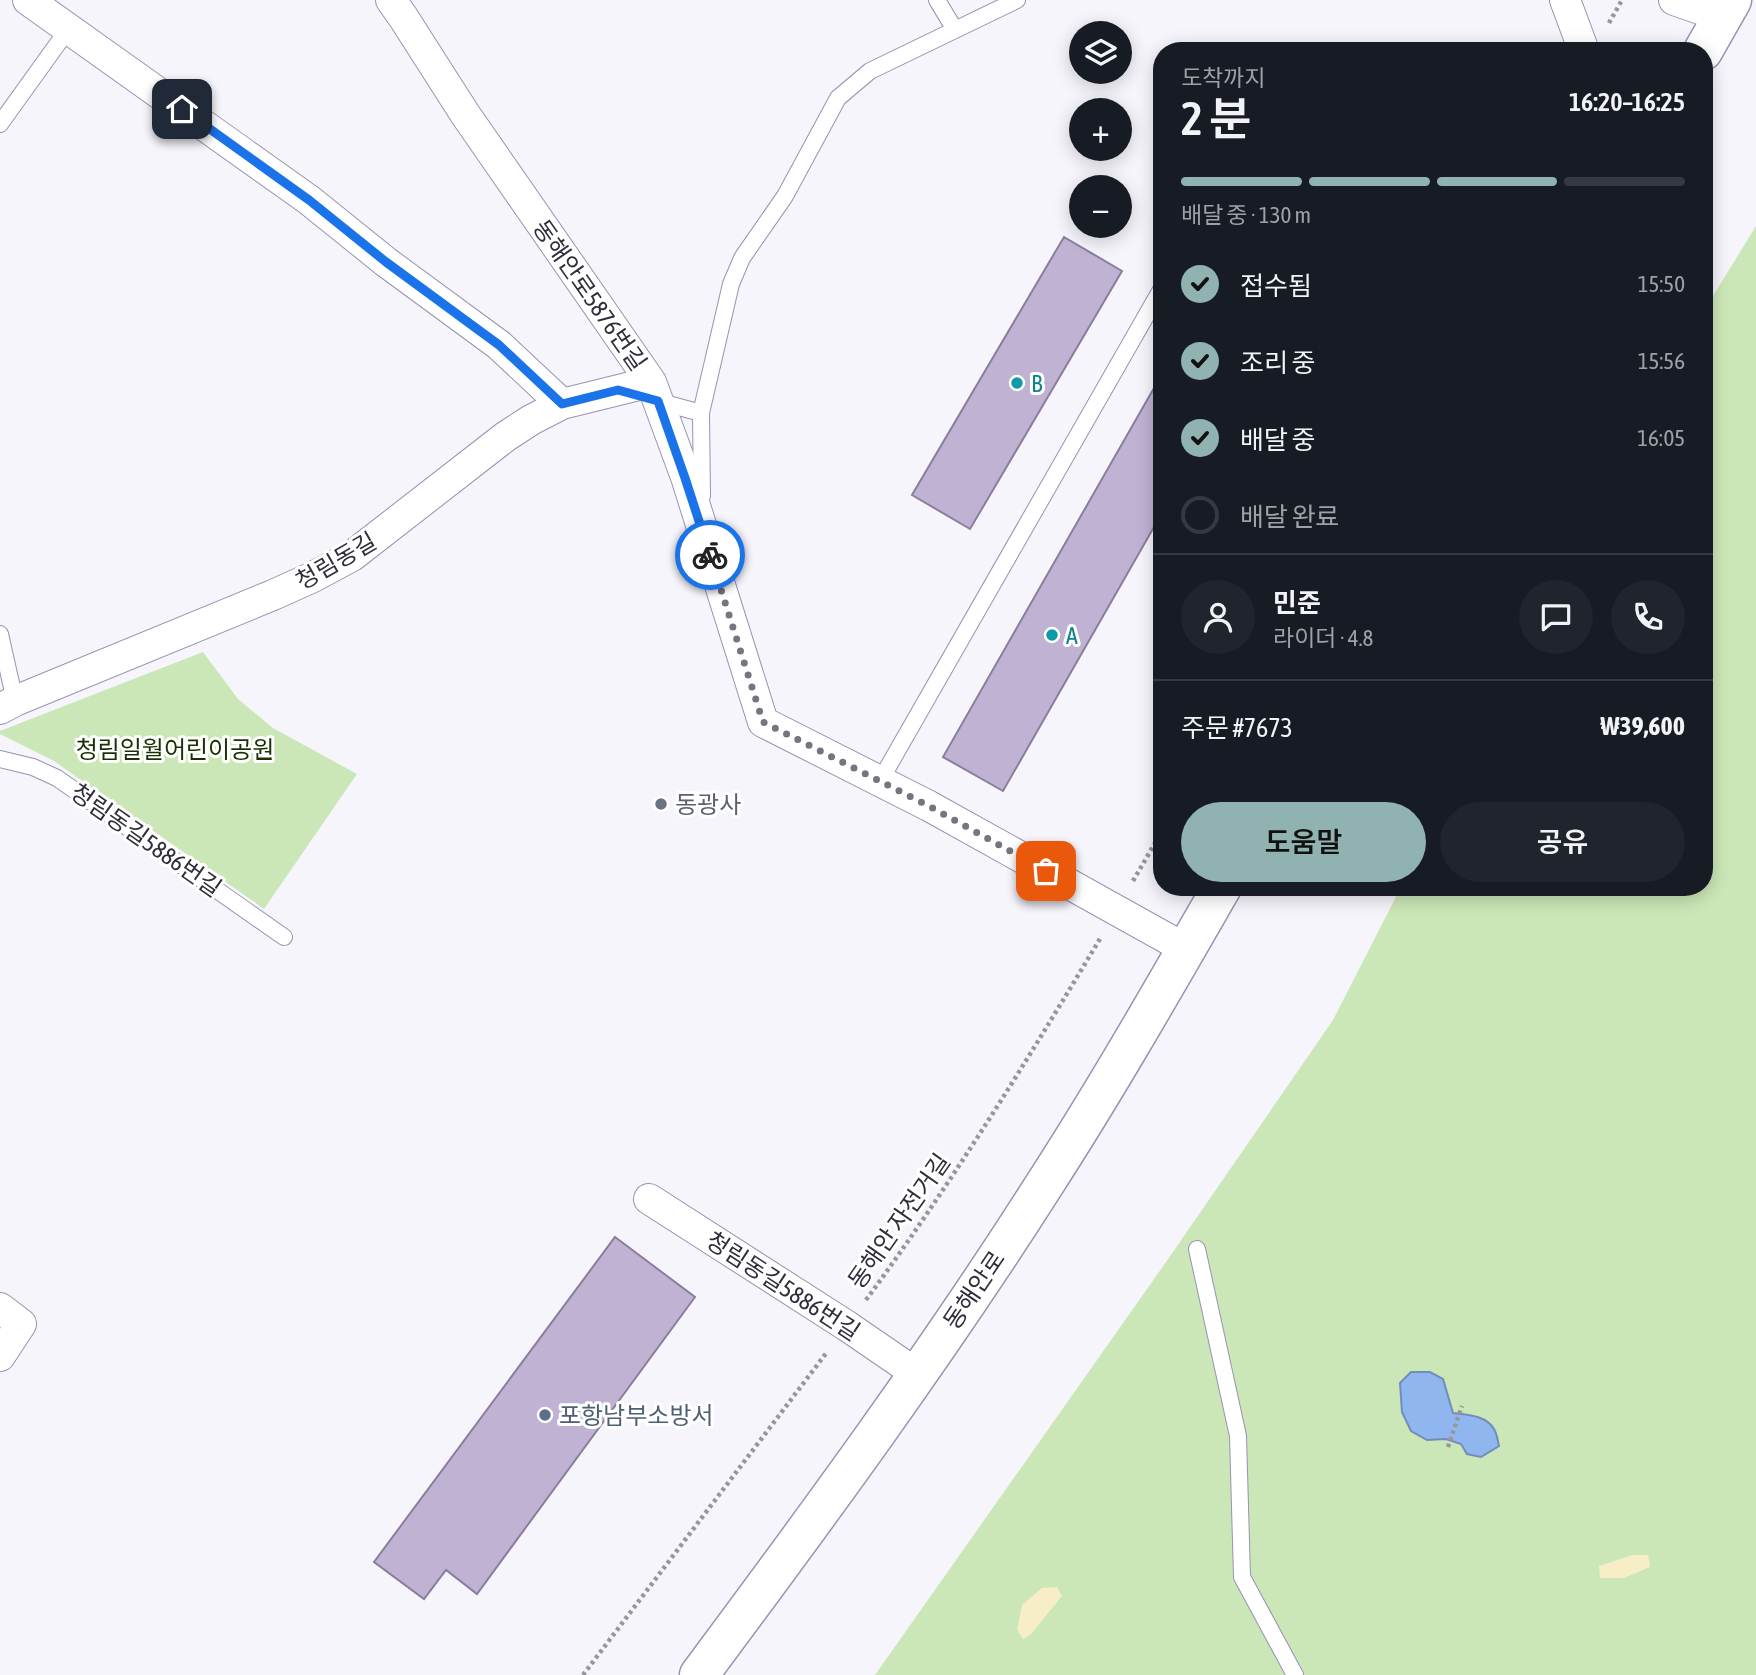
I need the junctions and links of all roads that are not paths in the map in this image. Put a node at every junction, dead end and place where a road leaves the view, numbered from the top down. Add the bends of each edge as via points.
1 (28, 0) edge
2 (391, 0) edge
3 (937, 0) edge
4 (1017, 0) edge
5 (1564, 0) edge
6 (1674, 0) edge
7 (1728, 8) edge
8 (69, 28) junction
9 (955, 30) junction
10 (1580, 42) edge
11 (1708, 42) edge
12 (0, 124) edge
13 (1153, 304) edge
14 (654, 392) junction
15 (562, 404) junction
16 (701, 413) junction
17 (704, 537) junction
18 (0, 634) edge
19 (7, 705) edge
20 (0, 759) edge
21 (880, 781) junction
22 (1217, 896) edge
23 (284, 937) dead end
24 (1186, 949) junction
25 (649, 1199) dead end
26 (1197, 1249) dead end
27 (11, 1316) edge
28 (0, 1356) edge
29 (917, 1374) junction
30 (699, 1675) edge
31 (1295, 1675) edge

1 - 8 street
2 - 14 street, 동해안로5876번길
3 - 9 lane
4 - 9 lane
5 - 10 street
6 - 7 street
7 - 11 main road
8 - 12 lane
8 - 15 street via 309,200 499,345
9 - 16 lane via 870,71 838,98 731,284
13 - 21 lane
14 - 15 street, 청림동길 via 618,390
14 - 16 lane
14 - 17 street, 동해안로5876번길
15 - 19 street, 청림동길 via 505,438 352,556 273,595
16 - 17 lane
17 - 21 street, 동해안로5876번길 via 763,722
18 - 19 lane
20 - 23 lane, 청림동길5886번길 via 57,778
21 - 24 street, 동해안로5876번길
22 - 24 main road, 동해안로
24 - 29 main road, 동해안로 via 1047,1181
25 - 29 street, 청림동길5886번길
26 - 31 lane via 1238,1436 1242,1577
27 - 28 street
29 - 30 main road, 동해안로

